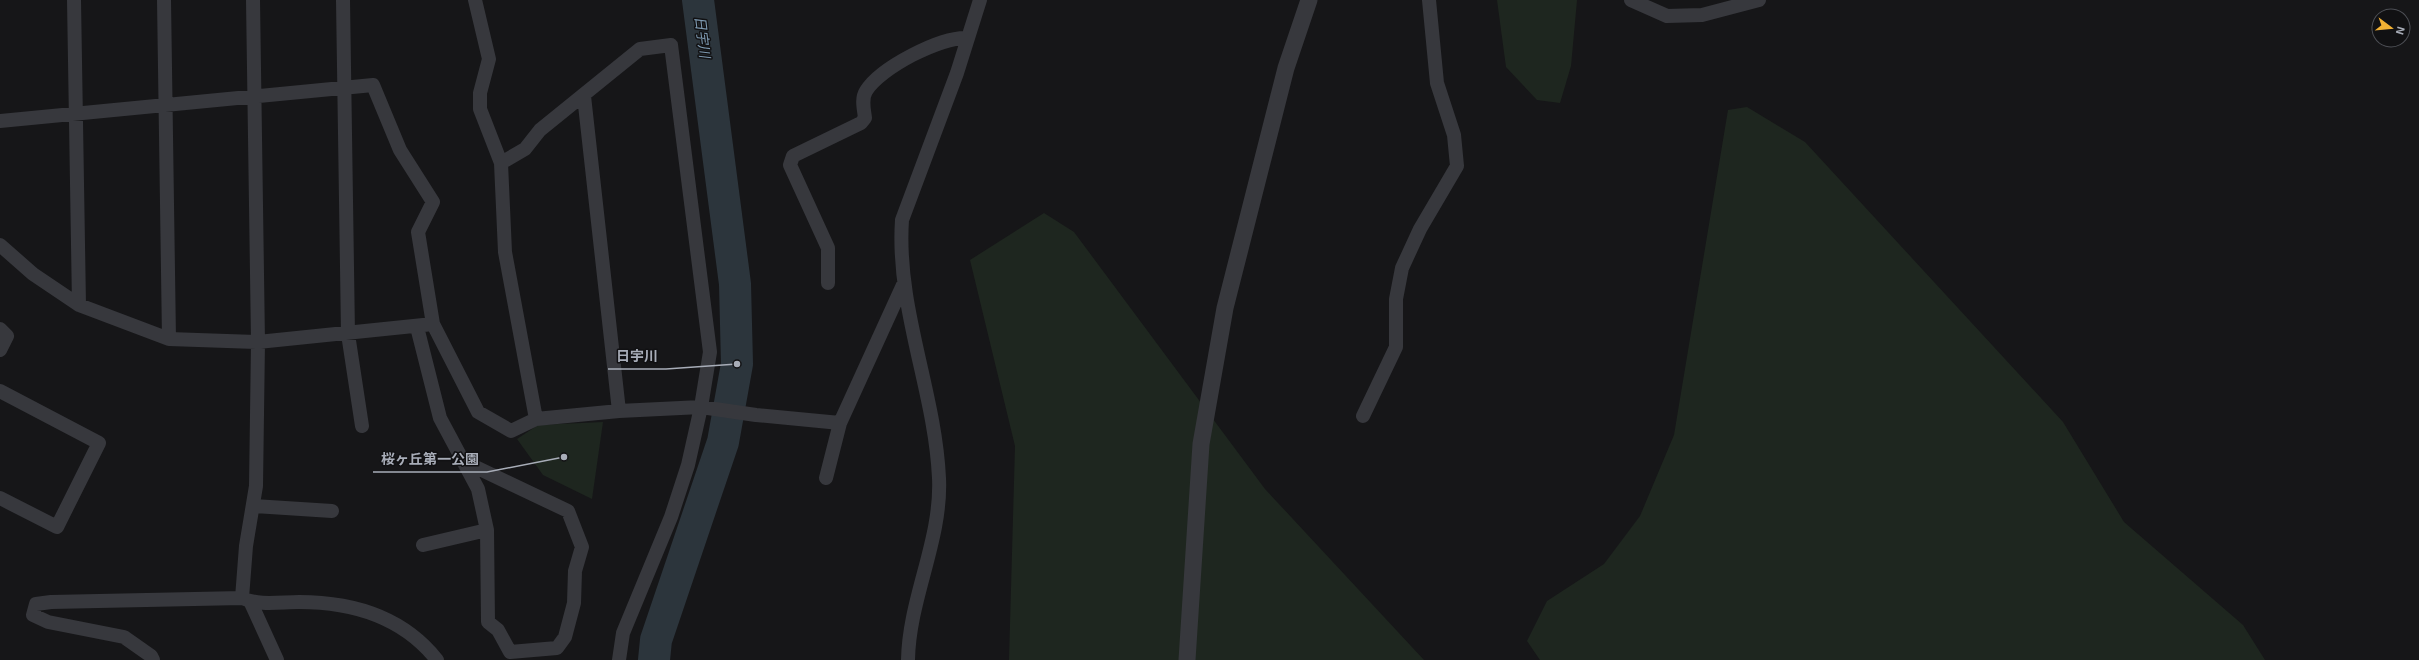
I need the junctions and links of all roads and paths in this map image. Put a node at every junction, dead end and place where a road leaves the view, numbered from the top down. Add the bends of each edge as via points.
1 (74, 0) edge
2 (164, 0) edge
3 (253, 0) edge
4 (343, 0) edge
5 (475, 0) edge
6 (980, 0) edge
7 (1309, 0) edge
8 (1429, 0) edge
9 (1631, 0) edge
10 (1759, 0) edge
11 (968, 38) junction
12 (344, 87) junction
13 (255, 96) junction
14 (584, 96) junction
15 (166, 103) junction
16 (75, 114) junction
17 (0, 122) edge
18 (501, 162) junction
19 (0, 245) edge
20 (828, 283) dead end
21 (903, 285) junction
22 (79, 305) junction
23 (433, 324) junction
24 (417, 327) junction
25 (0, 329) edge
26 (348, 334) junction
27 (169, 339) junction
28 (258, 342) junction
29 (0, 350) edge
30 (0, 391) edge
31 (701, 407) junction
32 (619, 411) junction
33 (1363, 416) dead end
34 (536, 418) junction
35 (840, 423) junction
36 (362, 426) dead end
37 (463, 461) junction
38 (826, 478) dead end
39 (0, 498) edge
40 (253, 506) junction
41 (332, 511) dead end
42 (487, 530) junction
43 (423, 545) dead end
44 (247, 600) junction
45 (153, 660) edge
46 (277, 660) edge
47 (437, 660) edge
48 (619, 660) edge
49 (908, 660) edge
50 (1187, 660) edge

1 - 16 street
2 - 15 street
3 - 13 street
4 - 12 street
5 - 18 street via 489,59 480,93 480,109
6 - 11 street
7 - 50 street via 1286,68 1225,308 1201,444
8 - 33 street via 1436,83 1454,134 1457,166 1420,229 1402,268 1396,299 1396,348
9 - 10 street via 1667,16 1702,15
11 - 20 street via 957,37 937,45 908,58 886,72 866,90 863,98 865,118 861,123 793,156 790,165 828,248
11 - 21 street via 902,220 900,246
12 - 13 street
12 - 23 street via 372,85 400,150 433,202 418,232
12 - 26 street
13 - 15 street
13 - 28 street
14 - 18 street via 540,130 525,149
14 - 31 street via 640,49 671,45 710,352
14 - 32 street
15 - 16 street
15 - 27 street
16 - 17 street
16 - 22 street
18 - 34 street via 505,252
19 - 22 street via 33,274
21 - 35 street
21 - 49 street via 924,381 939,478 938,513 921,582
22 - 27 street
23 - 24 street
23 - 34 street via 478,412 511,431
24 - 26 street
24 - 37 street via 440,418
25 - 29 street via 6,336
26 - 28 street
26 - 36 street
27 - 28 street
28 - 40 street via 256,486
30 - 39 street via 99,443 57,527
31 - 32 street
31 - 35 street via 756,416
31 - 48 street via 686,472 671,517 623,633
32 - 34 street
35 - 38 street
37 - 42 street via 478,489
37 - 42 street via 568,512 582,547 575,571 574,603 565,637 558,648 510,652 505,641 488,622
40 - 41 street
40 - 44 street via 246,546
42 - 43 street
44 - 45 street via 36,604 33,615 48,622 124,637
44 - 46 street
44 - 47 street via 347,606 390,620 426,646

